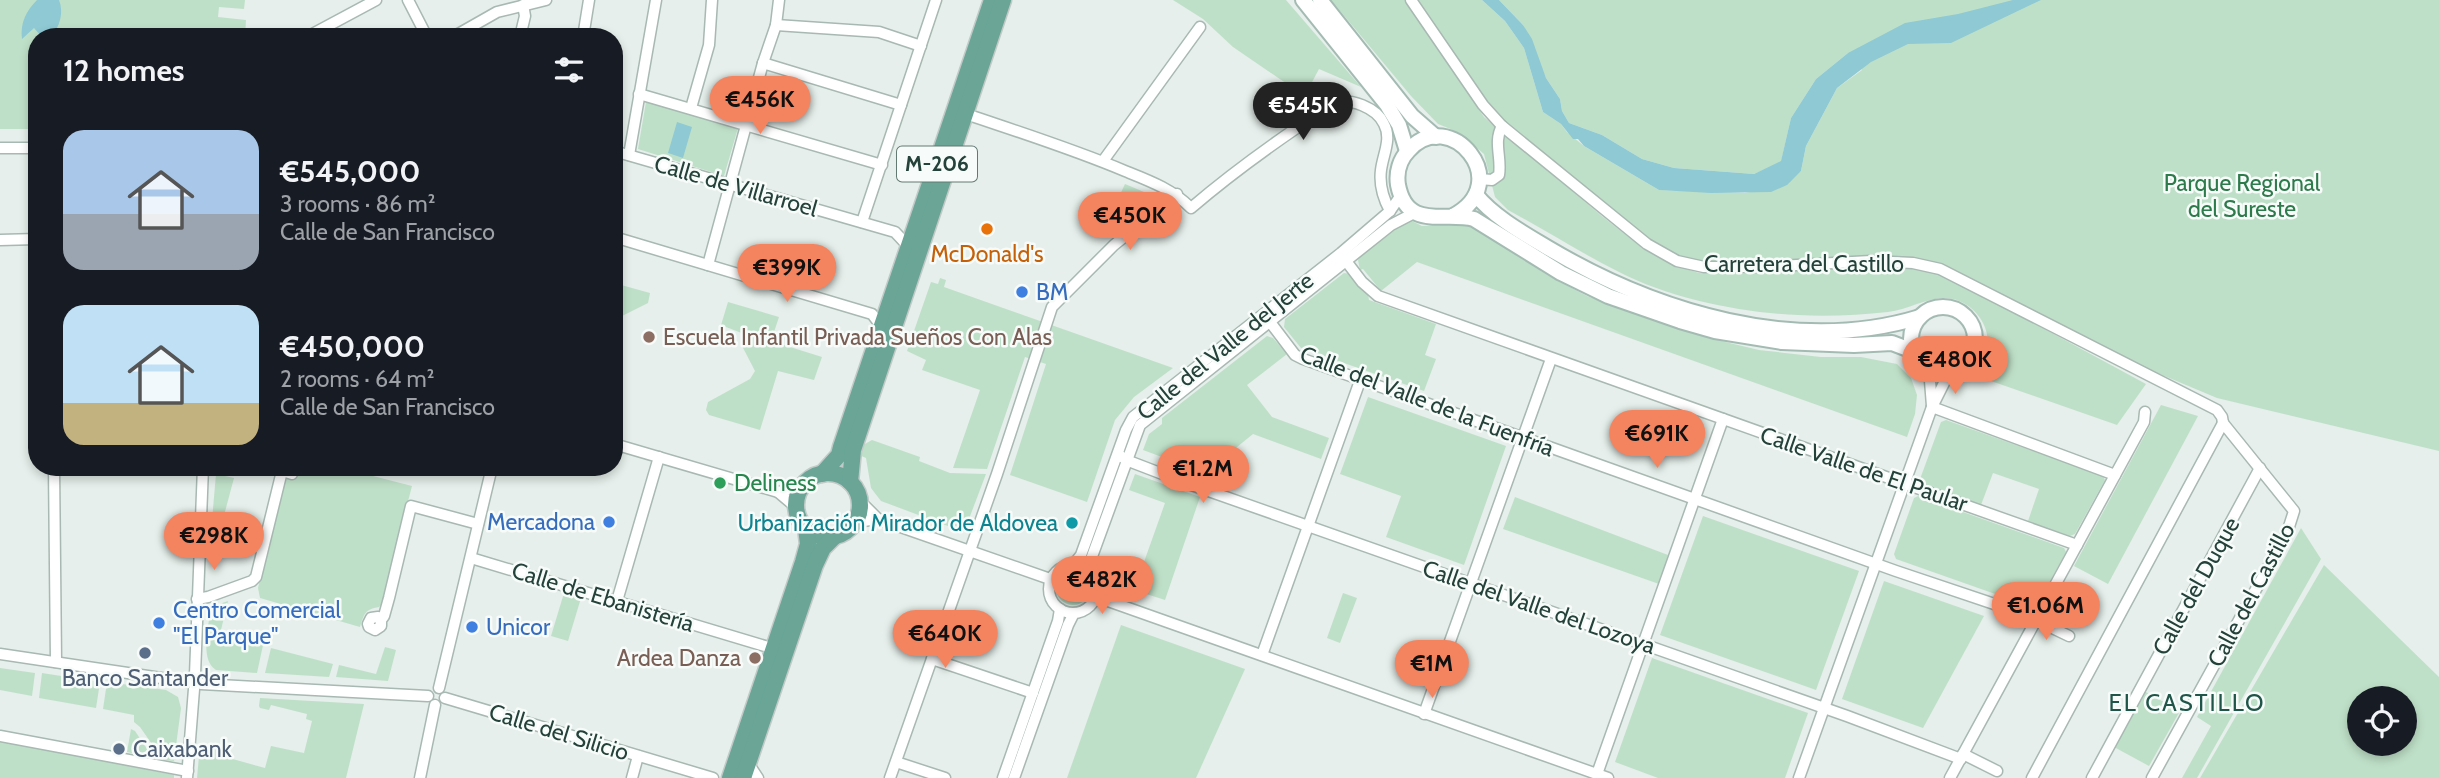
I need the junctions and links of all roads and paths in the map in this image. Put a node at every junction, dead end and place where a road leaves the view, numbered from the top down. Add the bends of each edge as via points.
1 (376, 0) edge
2 (408, 0) edge
3 (547, 0) edge
4 (589, 0) edge
5 (656, 0) edge
6 (712, 0) edge
7 (779, 0) edge
8 (936, 0) edge
9 (992, 0) edge
10 (1003, 0) edge
11 (1303, 0) edge
12 (1320, 0) edge
13 (1410, 0) edge
14 (523, 5) junction
15 (776, 26) junction
16 (1200, 27) dead end
17 (324, 28) edge
18 (422, 28) edge
19 (469, 28) edge
20 (522, 28) edge
21 (584, 28) edge
22 (921, 46) junction
23 (763, 63) junction
24 (639, 94) junction
25 (901, 105) junction
26 (691, 108) junction
27 (966, 114) junction
28 (747, 124) junction
29 (1502, 126) junction
30 (1436, 137) junction
31 (0, 148) edge
32 (28, 148) edge
33 (1407, 151) junction
34 (623, 153) edge
35 (629, 155) junction
36 (1103, 162) junction
37 (882, 165) junction
38 (1479, 179) junction
39 (732, 184) junction
40 (1177, 194) junction
41 (1402, 195) junction
42 (1476, 195) junction
43 (1390, 211) junction
44 (1409, 215) junction
45 (1453, 216) junction
46 (862, 222) junction
47 (916, 228) junction
48 (898, 233) junction
49 (28, 239) edge
50 (0, 240) edge
51 (623, 240) edge
52 (909, 247) junction
53 (1346, 261) junction
54 (708, 265) junction
55 (889, 306) junction
56 (870, 313) junction
57 (1920, 317) junction
58 (1270, 322) junction
59 (882, 328) junction
60 (1913, 351) junction
61 (1551, 359) junction
62 (1929, 368) junction
63 (1950, 371) junction
64 (1361, 379) junction
65 (1932, 407) junction
66 (2145, 412) dead end
67 (1723, 419) junction
68 (2223, 423) junction
69 (1524, 437) junction
70 (623, 447) edge
71 (659, 457) junction
72 (1122, 457) junction
73 (2260, 468) junction
74 (822, 474) junction
75 (2115, 475) junction
76 (54, 476) edge
77 (204, 476) edge
78 (281, 476) edge
79 (490, 476) edge
80 (850, 482) junction
81 (1903, 484) junction
82 (803, 486) junction
83 (779, 492) junction
84 (1694, 499) junction
85 (860, 502) junction
86 (797, 508) junction
87 (878, 519) junction
88 (856, 522) junction
89 (478, 524) junction
90 (1308, 525) junction
91 (806, 528) junction
92 (834, 537) junction
93 (2077, 545) junction
94 (970, 552) junction
95 (471, 558) junction
96 (1074, 564) junction
97 (1875, 564) junction
98 (1089, 570) junction
99 (1050, 579) junction
100 (1470, 583) junction
101 (1097, 597) junction
102 (197, 599) junction
103 (617, 601) junction
104 (1060, 609) junction
105 (1074, 613) junction
106 (381, 620) dead end
107 (2037, 620) junction
108 (2069, 636) dead end
109 (1643, 644) junction
110 (775, 649) junction
111 (0, 654) edge
112 (1262, 655) junction
113 (932, 659) junction
114 (56, 662) junction
115 (195, 682) junction
116 (439, 688) junction
117 (1033, 693) junction
118 (428, 696) junction
119 (445, 698) junction
120 (435, 705) junction
121 (1825, 708) junction
122 (1424, 714) junction
123 (0, 736) edge
124 (638, 756) junction
125 (1962, 756) junction
126 (896, 762) junction
127 (1997, 771) dead end
128 (734, 774) edge
129 (1597, 774) junction
130 (187, 775) edge
131 (420, 778) edge
132 (632, 778) edge
133 (713, 778) edge
134 (758, 778) edge
135 (890, 778) edge
136 (944, 778) edge
137 (1003, 778) edge
138 (1013, 778) edge
139 (1608, 778) edge
140 (1799, 778) edge
141 (1950, 778) edge
142 (2032, 778) edge
143 (2092, 778) edge
144 (2152, 778) edge

1 - 17 street
2 - 18 street
3 - 14 street
4 - 21 street
5 - 24 street
6 - 26 street via 709,45
7 - 15 street
8 - 22 street
9 - 47 main road, M-206
10 - 27 main road, M-206
11 - 33 main road via 1387,105
12 - 30 main road via 1412,116
13 - 29 street, Carretera del Castillo
14 - 19 street via 497,12
14 - 20 street
15 - 22 street via 879,32
15 - 23 street
16 - 36 street
22 - 25 street
23 - 25 street
23 - 28 street
24 - 26 street
24 - 35 street
25 - 37 street
26 - 28 street
27 - 36 street
27 - 80 main road, M-206 via 853,450
28 - 37 street
28 - 39 street
29 - 38 street via 1497,138 1499,175 1492,180
29 - 68 street, Carretera del Castillo via 1647,244 1677,261 1704,267 1913,262 1940,269 2217,410
30 - 33 main road
30 - 38 main road via 1462,144 1478,166
31 - 32 street
33 - 41 main road via 1398,172
34 - 35 street, Calle de Villarroel
35 - 39 street, Calle de Villarroel
36 - 40 street
37 - 46 street
38 - 42 main road
39 - 46 street, Calle de Villarroel
39 - 54 street
40 - 43 street via 1191,208 1237,168 1340,102 1367,107 1385,124 1388,135 1381,187
40 - 94 street via 1114,246 1052,307
41 - 43 street, Calle del Valle del Jerte
41 - 44 main road
42 - 45 main road
42 - 57 main road via 1492,212 1578,266 1614,284 1701,313 1756,326 1816,332
43 - 72 street, Calle del Valle del Jerte via 1133,417
44 - 45 main road
44 - 53 street, Calle del Valle del Jerte
45 - 60 main road via 1474,219 1608,296 1680,321 1782,342 1892,343
46 - 48 street, Calle de Villarroel
47 - 48 street
47 - 52 main road, M-206
48 - 52 street
49 - 50 street
51 - 54 street
52 - 55 main road, M-206
53 - 58 street, Calle del Valle del Jerte
53 - 61 street, Calle Valle de El Paular via 1378,296
54 - 56 street
55 - 56 street
55 - 59 main road, M-206
56 - 59 street
57 - 60 main road via 1911,333
57 - 63 main road via 1947,307 1971,324 1975,333 1972,352 1967,361
58 - 64 street, Calle del Valle de la Fuenfría via 1295,355
58 - 72 street, Calle del Valle del Jerte via 1140,425
59 - 74 main road, M-206 via 839,455
60 - 62 main road
61 - 67 street, Calle Valle de El Paular
61 - 69 street
62 - 63 main road
62 - 65 street
63 - 65 street
64 - 69 street, Calle del Valle de la Fuenfría
64 - 90 street
65 - 75 street
65 - 81 street
66 - 75 street
67 - 81 street, Calle Valle de El Paular
67 - 84 street
68 - 73 street, Calle del Castillo
68 - 142 street
69 - 84 street, Calle del Valle de la Fuenfría
69 - 100 street
70 - 71 street
71 - 83 street
71 - 103 street
72 - 90 street, Calle del Valle del Lozoya
72 - 96 street, Calle del Valle del Jerte
72 - 98 street, Calle del Valle del Jerte
73 - 143 street, Calle del Duque
73 - 144 street, Calle del Castillo via 2294,511 2293,518
74 - 80 main road via 833,473
74 - 82 main road, M-206
75 - 93 street
76 - 114 street
77 - 102 street
78 - 102 street via 256,577
79 - 89 street
80 - 85 main road
81 - 93 street, Calle Valle de El Paular
81 - 97 street
82 - 83 street
82 - 86 main road
83 - 86 street
84 - 97 street, Calle del Valle de la Fuenfría
84 - 109 street
85 - 87 street
85 - 88 main road
86 - 91 main road
87 - 88 street
87 - 94 street
88 - 92 main road
89 - 95 street
89 - 106 street via 411,506
90 - 100 street, Calle del Valle del Lozoya
90 - 112 street
91 - 92 main road
91 - 110 main road via 808,544
92 - 128 main road via 815,565
93 - 107 street
94 - 99 street
94 - 113 street
95 - 103 street, Calle de Ebanistería
95 - 116 street
96 - 98 street
96 - 99 street via 1060,568
97 - 107 street, Calle del Valle de la Fuenfría
97 - 121 street
98 - 101 street via 1098,585
99 - 104 street via 1049,595
100 - 109 street, Calle del Valle del Lozoya
100 - 122 street
101 - 105 street via 1088,608
101 - 112 street
102 - 115 street
103 - 110 street, Calle de Ebanistería
104 - 105 street
104 - 117 street
105 - 138 street
107 - 108 street, Calle del Valle de la Fuenfría
107 - 125 street
109 - 121 street, Calle del Valle del Lozoya
109 - 129 street
110 - 128 main road
111 - 114 street
112 - 122 street
113 - 117 street
113 - 126 street
114 - 115 street
115 - 118 street
115 - 130 street
116 - 118 street
116 - 119 street
117 - 137 street
118 - 120 street
119 - 120 street
119 - 124 street, Calle del Silicio
120 - 131 street
121 - 125 street, Calle del Valle del Lozoya
121 - 140 street
122 - 129 street
123 - 130 street
124 - 132 street
124 - 133 street, Calle del Silicio
125 - 127 street, Calle del Valle del Lozoya
125 - 141 street
126 - 135 street
126 - 136 street
128 - 134 street
129 - 139 street

